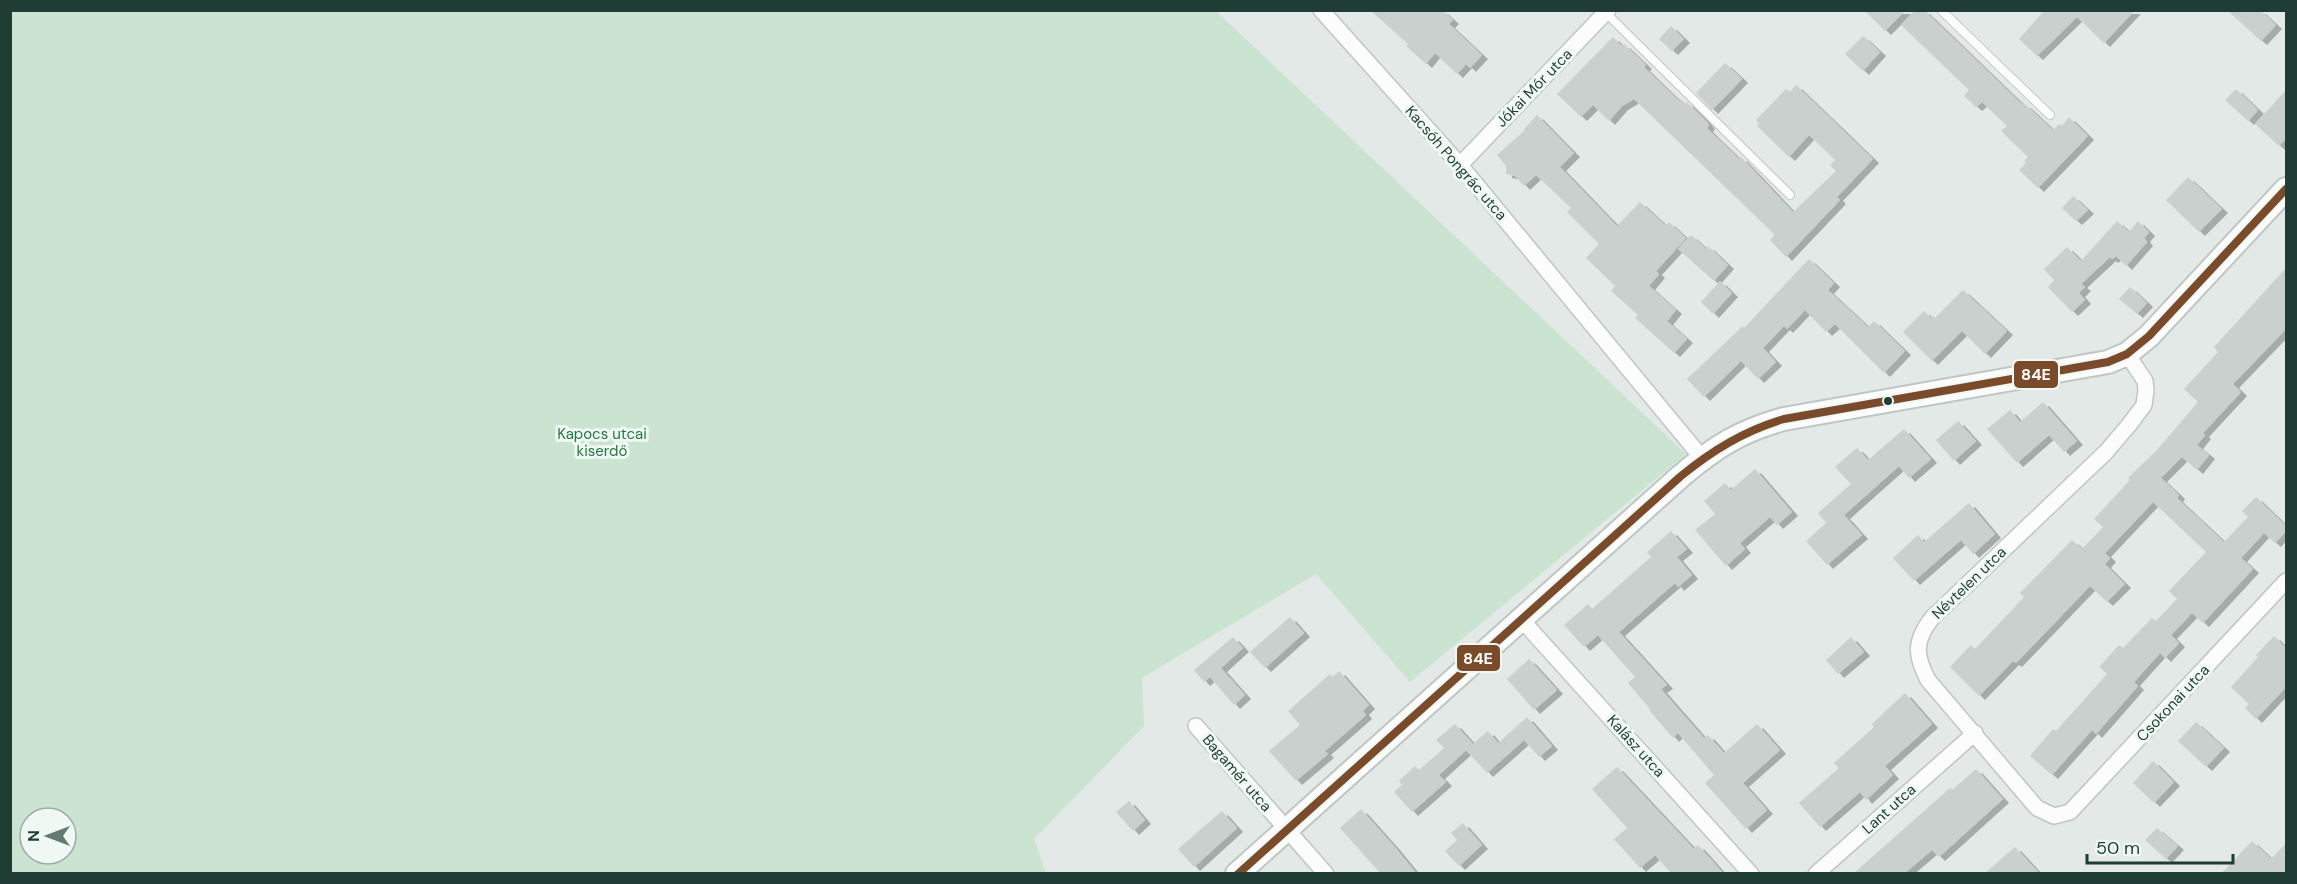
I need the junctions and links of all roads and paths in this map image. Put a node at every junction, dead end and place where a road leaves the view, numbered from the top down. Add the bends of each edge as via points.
1 (1321, 10) edge
2 (1941, 10) edge
3 (1607, 12) edge
4 (2050, 115) dead end
5 (1460, 165) junction
6 (2286, 189) edge
7 (1790, 195) dead end
8 (2127, 354) junction
9 (1702, 458) junction
10 (2286, 581) edge
11 (1520, 618) junction
12 (1196, 726) dead end
13 (1975, 733) junction
14 (2054, 816) joint
15 (1286, 829) junction
16 (1237, 873) edge
17 (1326, 873) edge
18 (1751, 873) edge
19 (1816, 873) edge

1 - 5 street, Kacsóh Pongrác utca
2 - 4 lane
3 - 5 street, Jókai Mór utca
3 - 7 lane
5 - 9 street, Kacsóh Pongrác utca
6 - 8 street via 2149,336
8 - 9 street via 2108,362 1784,419 1735,436
8 - 13 street, Névtelen utca via 2145,381 2144,405 2106,452 1922,631 1918,649 1928,680
9 - 11 street
10 - 14 street, Csokonai utca via 2070,812
11 - 15 street
11 - 18 street, Kalász utca
12 - 15 street, Bagamér utca
13 - 14 street, Névtelen utca via 2037,808
13 - 19 street, Lant utca
15 - 16 street
15 - 17 street, Bagamér utca

